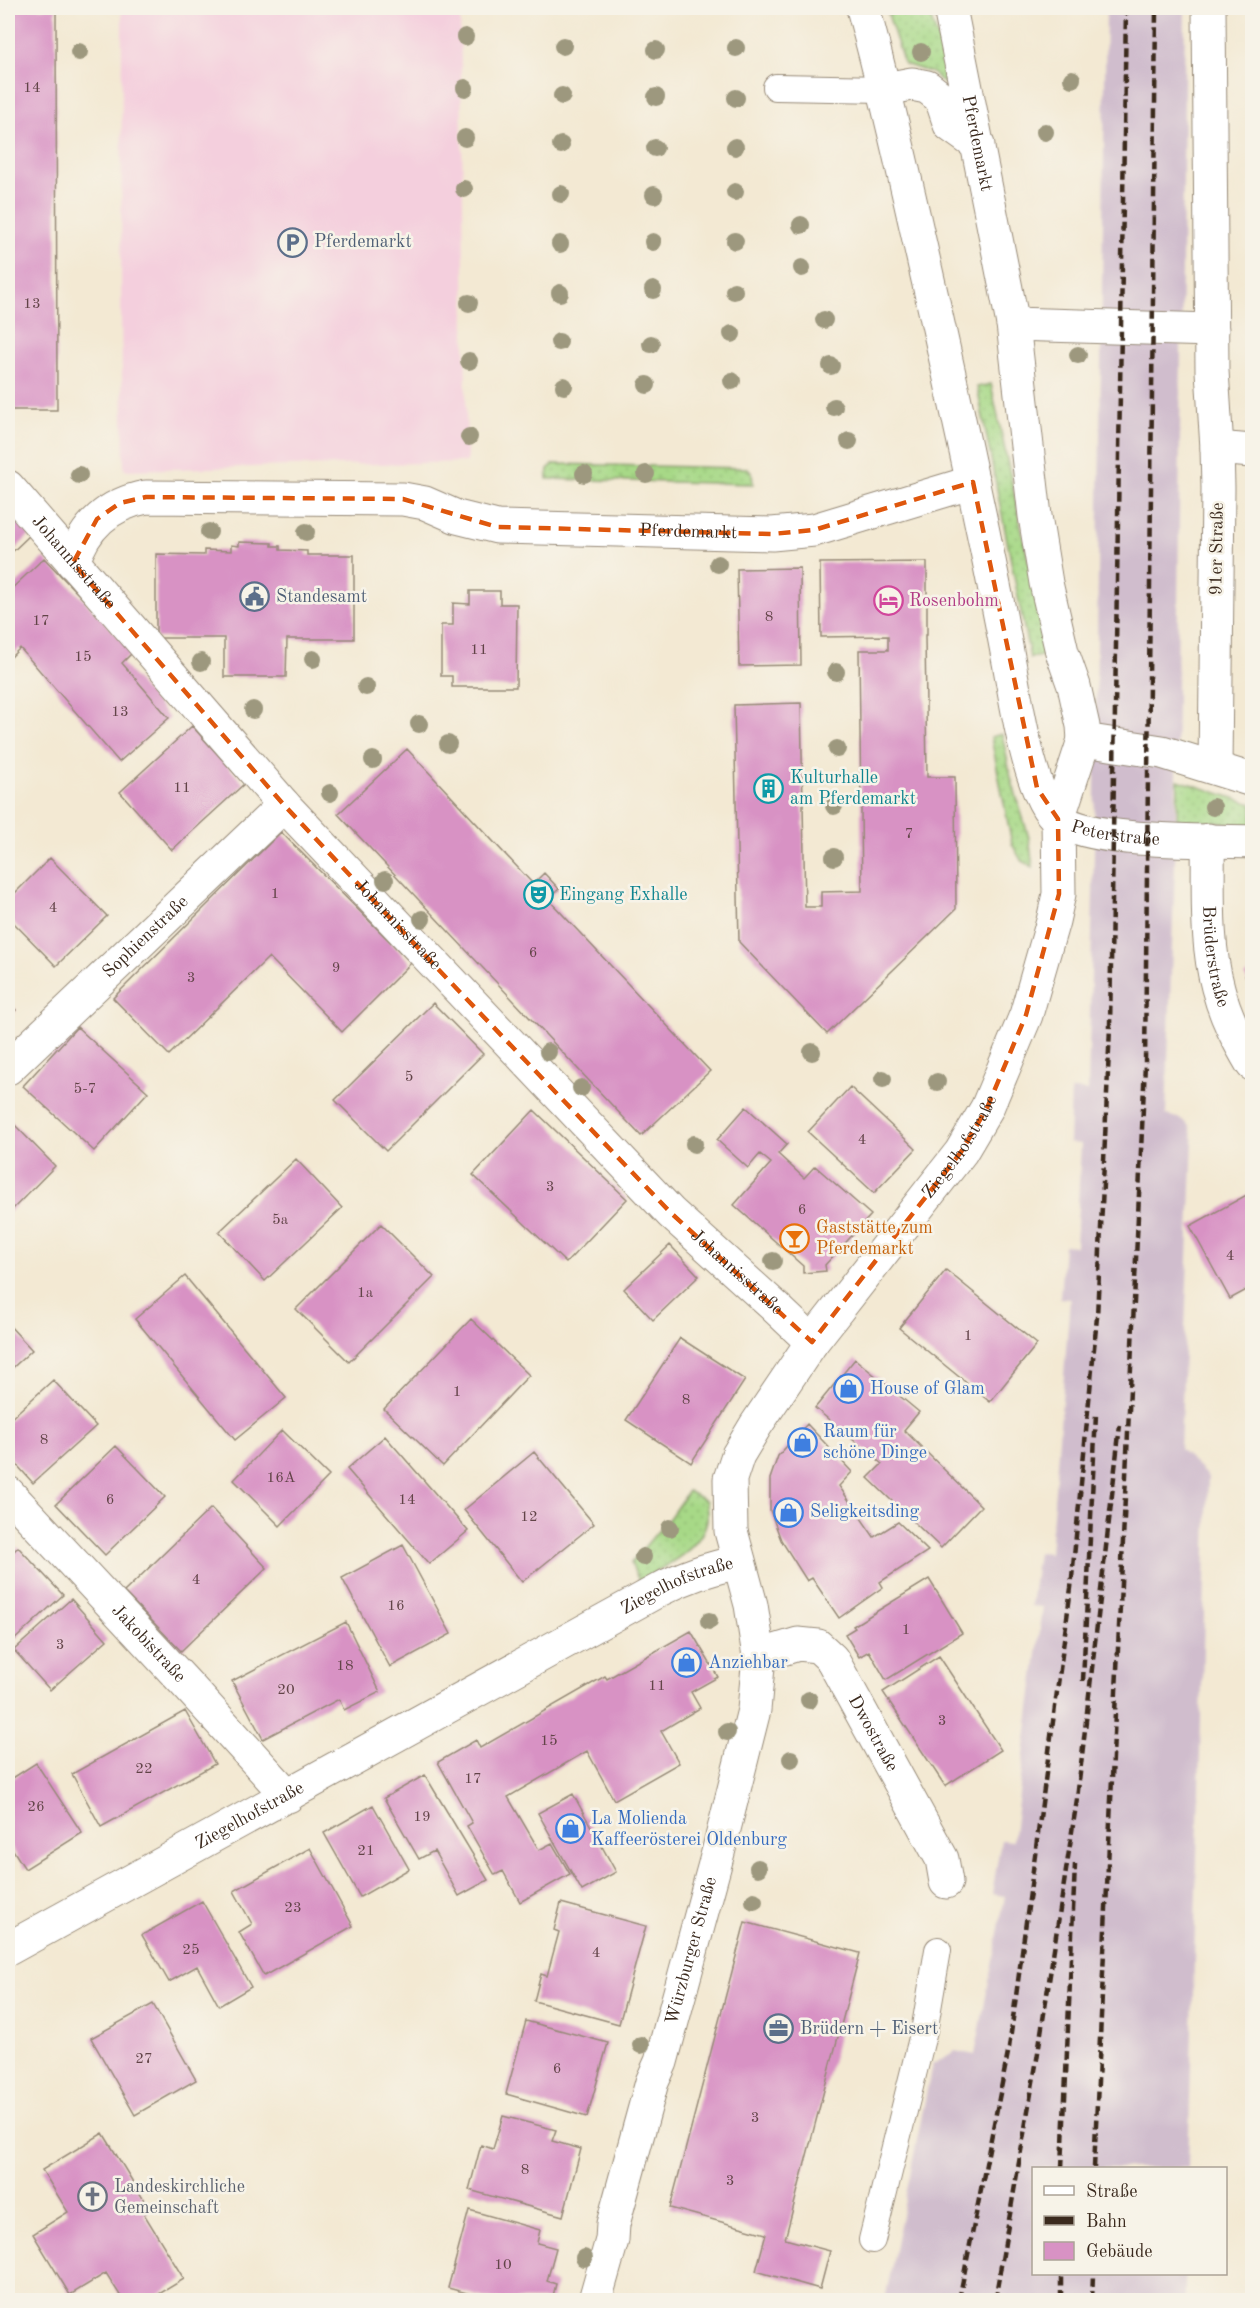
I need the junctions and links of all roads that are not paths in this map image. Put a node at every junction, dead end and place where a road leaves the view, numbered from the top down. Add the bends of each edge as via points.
1 (863, 8) edge
2 (950, 8) edge
3 (1209, 8) edge
4 (776, 87) dead end
5 (885, 89) junction
6 (978, 146) junction
7 (1013, 324) junction
8 (1212, 330) junction
9 (1217, 448) junction
10 (1252, 451) edge
11 (973, 482) junction
12 (8, 486) edge
13 (73, 563) junction
14 (1084, 740) junction
15 (1215, 768) junction
16 (1252, 780) edge
17 (284, 806) junction
18 (1058, 819) junction
19 (1208, 840) junction
20 (1252, 842) edge
21 (1252, 1064) edge
22 (8, 1068) edge
23 (812, 1342) junction
24 (8, 1493) edge
25 (739, 1562) junction
26 (759, 1656) junction
27 (288, 1796) junction
28 (946, 1882) dead end
29 (8, 1949) edge
30 (938, 1950) dead end
31 (872, 2240) dead end
32 (596, 2301) edge

1 - 5 street
2 - 6 street, Pferdemarkt
3 - 8 street, 91er Straße
4 - 5 lane
5 - 6 street via 912,84 927,87 941,98 950,125
5 - 11 street
6 - 7 street, Pferdemarkt
7 - 8 street
7 - 14 street, Pferdemarkt via 1046,583 1058,640 1081,714
8 - 9 street, 91er Straße
9 - 10 street
9 - 15 street, 91er Straße
11 - 13 street, Pferdemarkt via 814,530 772,534 497,527 404,499 146,497 120,502 98,519
11 - 18 street via 1037,788
12 - 13 street, Johannisstraße
13 - 17 street, Johannisstraße
14 - 15 street via 1162,752
14 - 18 street, Peterstraße
15 - 16 street
17 - 22 street, Sophienstraße
17 - 23 street, Johannisstraße via 671,1213
18 - 19 street, Peterstraße via 1087,831 1121,836
18 - 23 street, Ziegelhofstraße via 1059,894 1053,921 1026,1015 987,1108 961,1152
19 - 20 street, Peterstraße
19 - 21 street, Brüderstraße via 1212,964 1226,1014
23 - 25 street, Ziegelhofstraße via 738,1455 730,1479 732,1531
24 - 27 street, Jakobistraße
25 - 26 street, Würzburger Straße
25 - 27 street, Ziegelhofstraße via 708,1568 659,1590
26 - 28 street, Dwostraße via 798,1644 818,1646 832,1659 942,1858
26 - 32 street, Würzburger Straße via 751,1726 613,2224
27 - 29 street, Ziegelhofstraße
30 - 31 lane via 925,2026

